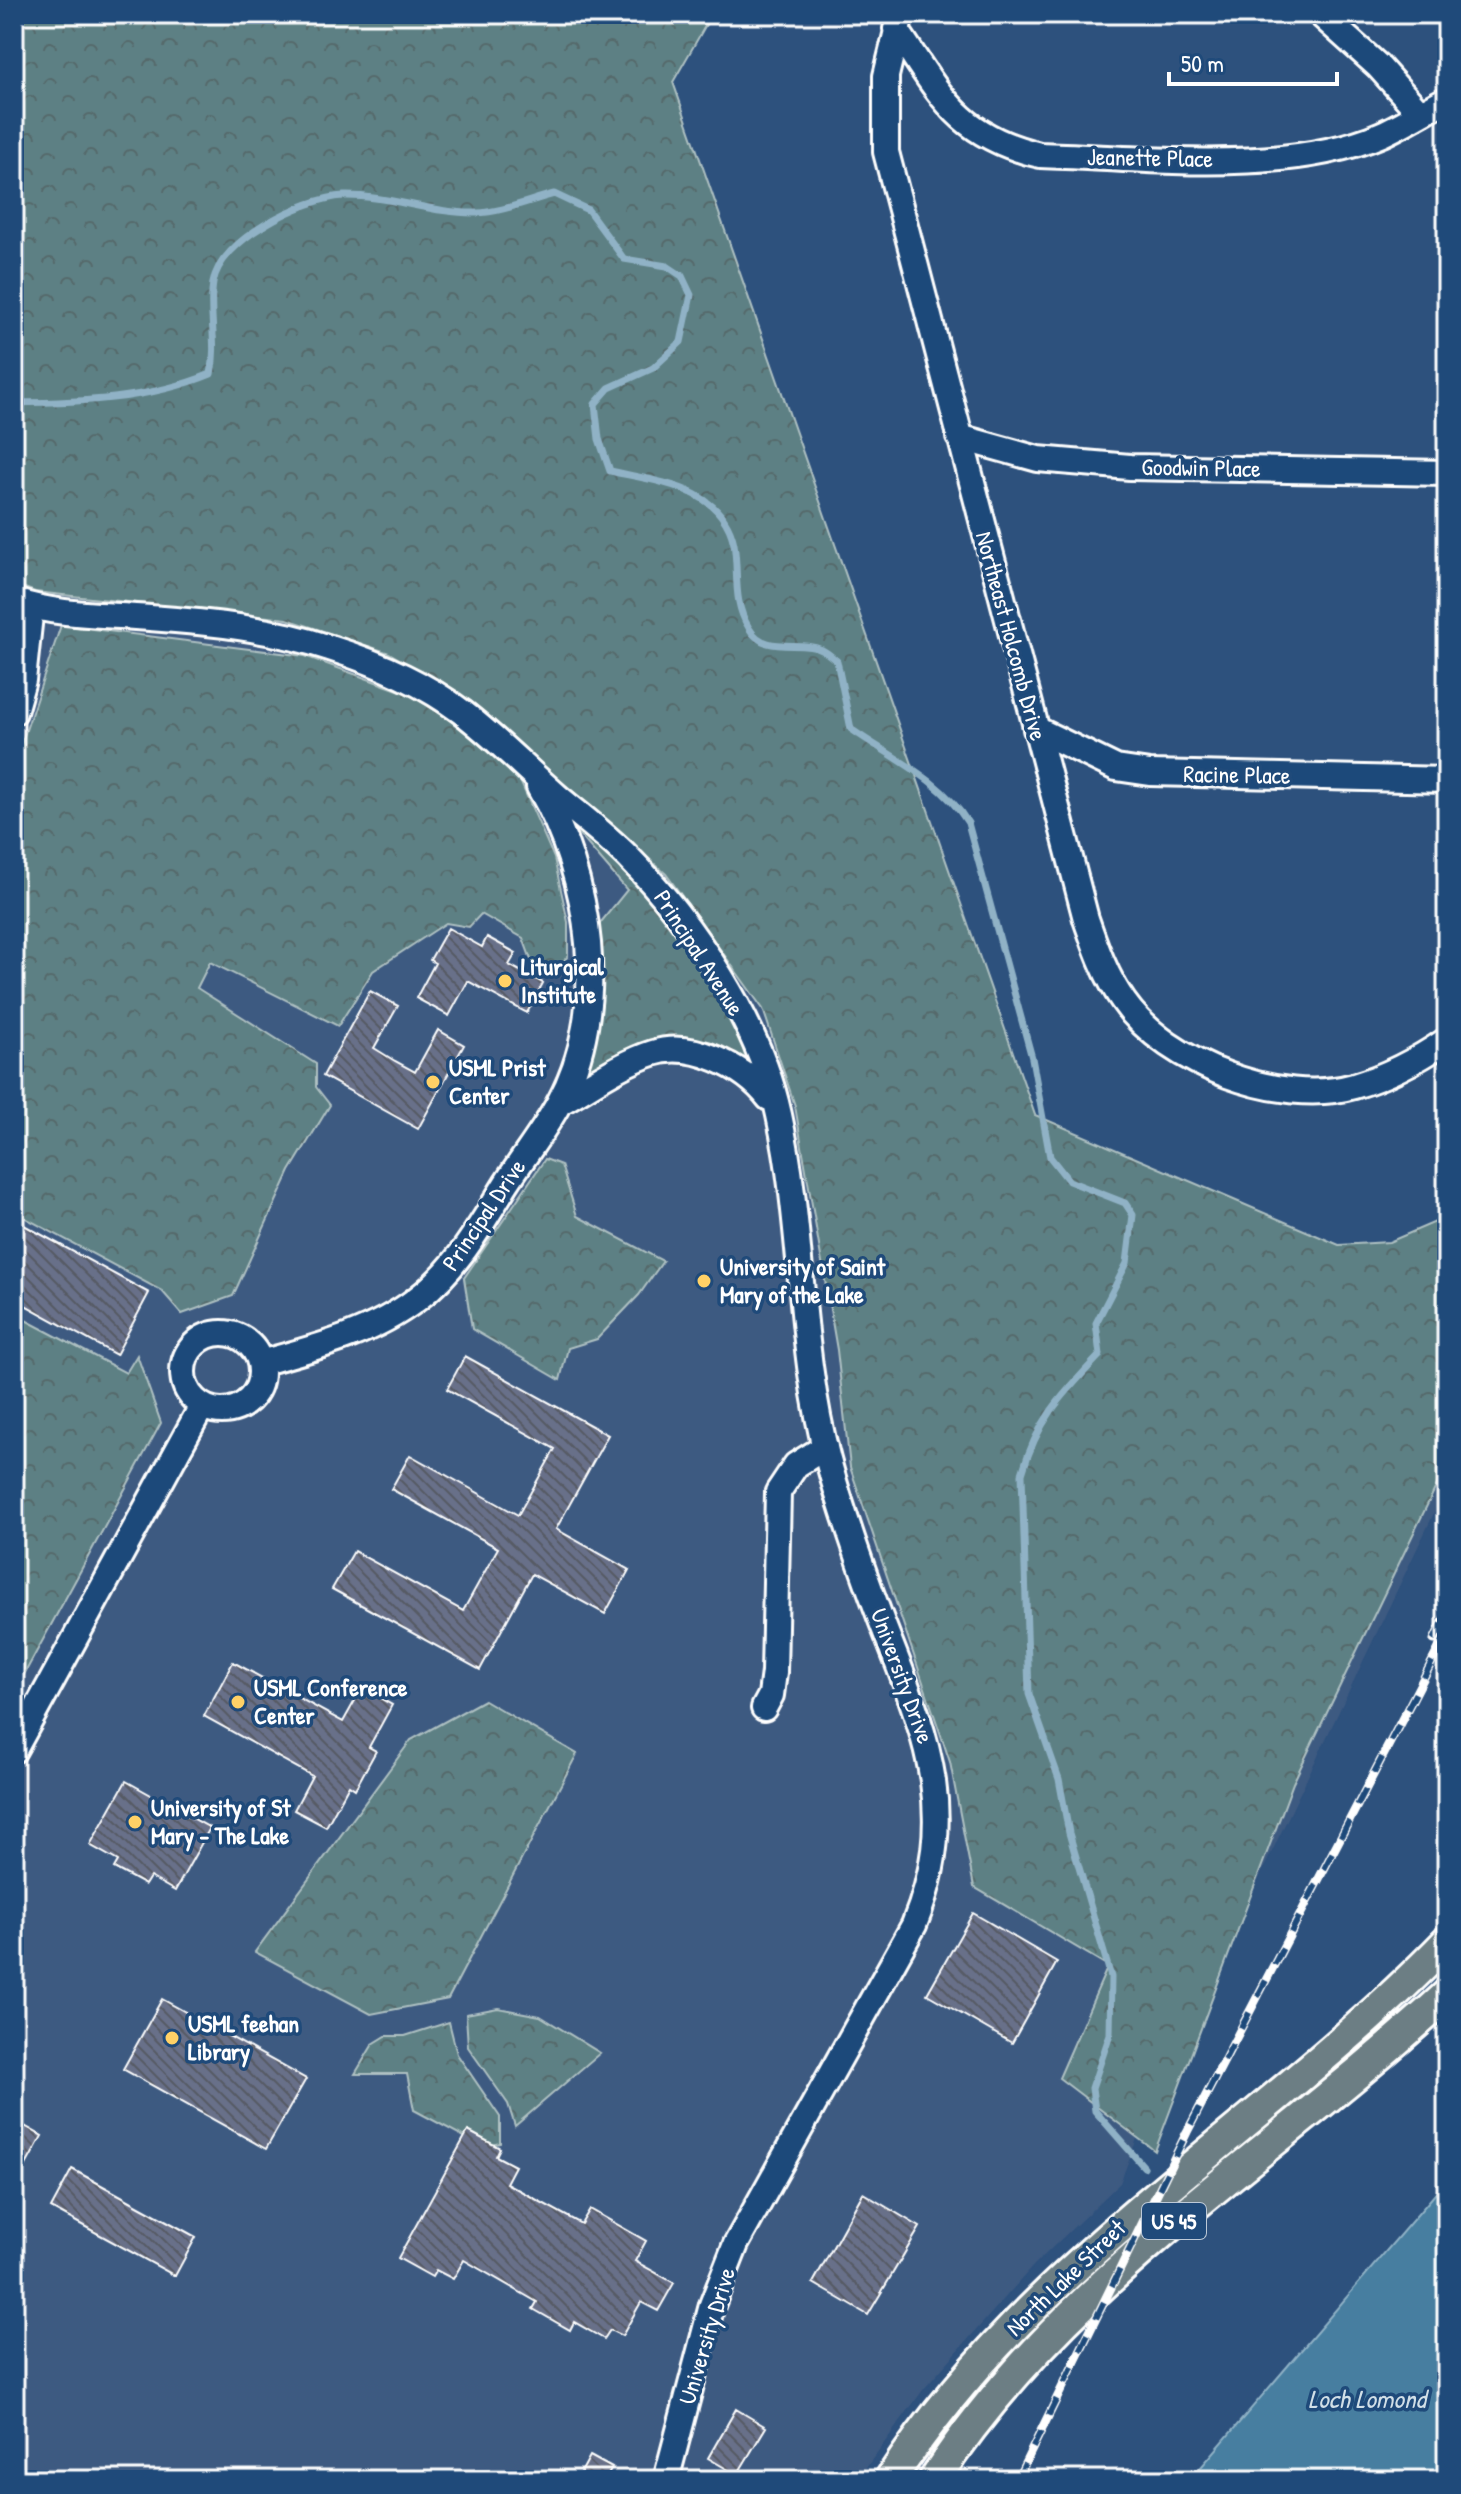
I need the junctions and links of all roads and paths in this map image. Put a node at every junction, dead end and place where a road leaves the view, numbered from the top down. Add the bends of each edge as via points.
1 (1320, 14) edge
2 (898, 22) edge
3 (1447, 99) edge
4 (1420, 113) junction
5 (959, 437) junction
6 (1447, 473) edge
7 (22, 604) edge
8 (14, 712) edge
9 (1036, 729) junction
10 (530, 771) junction
11 (1447, 780) edge
12 (1447, 1040) edge
13 (559, 1103) junction
14 (779, 1110) junction
15 (260, 1363) junction
16 (202, 1406) junction
17 (825, 1447) junction
18 (764, 1708) dead end
19 (14, 1750) edge
20 (1447, 1942) edge
21 (1447, 1995) edge
22 (666, 2480) edge
23 (890, 2480) edge
24 (934, 2480) edge

1 - 4 street
2 - 4 street, Jeanette Place via 952,112 1012,149 1040,155 1253,160 1299,156 1382,134
2 - 5 street, Northeast Holcomb Drive via 886,76 886,152
3 - 4 street, Jeanette Place
5 - 6 street, Goodwin Place via 1038,459 1130,467
5 - 9 street, Northeast Holcomb Drive
7 - 8 street via 23,680
7 - 10 street, Principal Avenue via 64,614 242,628 335,649 408,679 460,710
9 - 11 street, Racine Place via 1116,768 1150,773
9 - 12 street, Northeast Holcomb Drive via 1102,964 1136,1016 1171,1047 1239,1080 1330,1090 1400,1069
10 - 13 street via 571,858 589,948 585,1018
10 - 14 street, Principal Avenue via 626,854 682,919 749,1030
13 - 14 street via 653,1052 673,1051 711,1057 746,1074
13 - 15 street, Principal Drive via 453,1267 418,1299 334,1342
14 - 17 street, University Drive
15 - 16 street via 258,1389 250,1400 227,1411
15 - 16 street via 255,1351 236,1335 199,1340 188,1353 183,1374 185,1386
16 - 19 street
17 - 18 street via 796,1465 778,1492 774,1672
17 - 22 street, University Drive via 931,1756 933,1868 914,1925 736,2244 712,2305
20 - 23 main road, North Lake Street / US 45 via 1374,2013 1059,2280 965,2381
21 - 24 main road, North Lake Street / US 45 via 1092,2292 1012,2376

